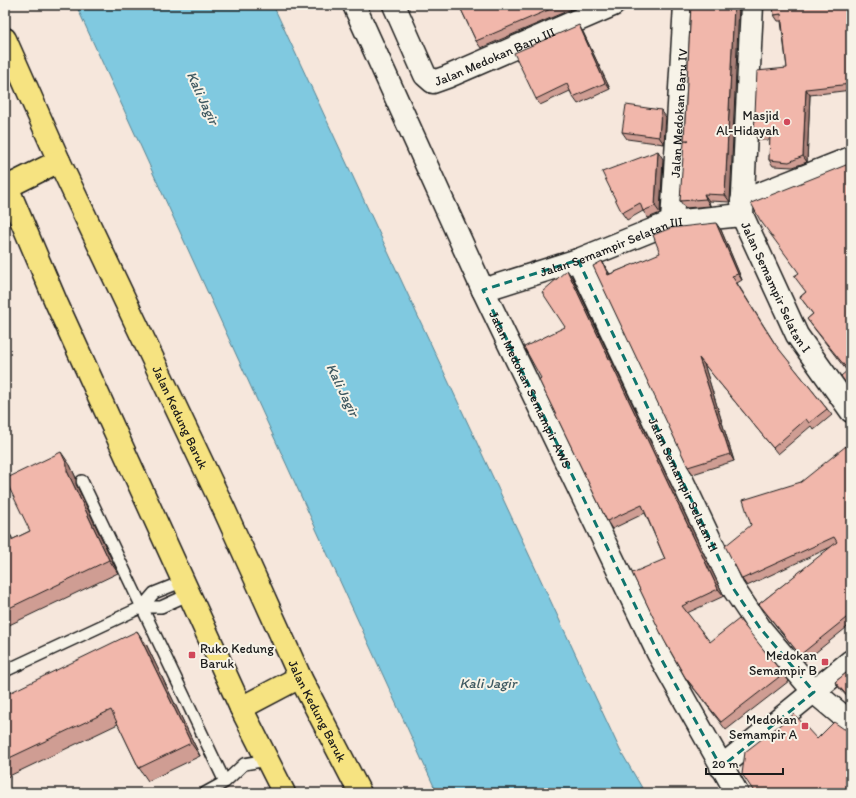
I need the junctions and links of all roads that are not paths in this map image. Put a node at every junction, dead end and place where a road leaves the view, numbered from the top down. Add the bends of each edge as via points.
1 (354, 5) edge
2 (394, 5) edge
3 (613, 5) edge
4 (685, 5) edge
5 (752, 5) edge
6 (5, 39) edge
7 (851, 158) edge
8 (59, 161) junction
9 (6, 185) edge
10 (742, 208) junction
11 (672, 222) junction
12 (578, 260) junction
13 (483, 290) junction
14 (851, 411) edge
15 (82, 481) dead end
16 (187, 588) junction
17 (142, 607) junction
18 (851, 661) edge
19 (5, 671) edge
20 (300, 677) junction
21 (814, 692) junction
22 (241, 708) junction
23 (851, 723) edge
24 (266, 760) junction
25 (721, 767) junction
26 (225, 782) junction
27 (205, 793) edge
28 (284, 793) edge
29 (360, 793) edge
30 (736, 793) edge

1 - 13 street, Jalan Medokan Semampir AWS
2 - 3 street, Jalan Medokan Baru III via 425,75 433,82
4 - 11 street, Jalan Medokan Baru IV
5 - 10 street, Jalan Semampir Selatan I
6 - 8 main road, Jalan Kedung Baruk
7 - 10 street, Jalan Semampir Selatan III
8 - 9 main road
8 - 20 main road, Jalan Kedung Baruk
9 - 16 main road via 56,302
10 - 11 street, Jalan Semampir Selatan III
10 - 14 street, Jalan Semampir Selatan I via 797,335
11 - 12 street, Jalan Semampir Selatan III
12 - 13 street, Jalan Semampir Selatan III
12 - 21 street, Jalan Semampir Selatan II via 733,588 760,628
13 - 25 street, Jalan Medokan Semampir AWS via 658,653
15 - 17 lane
16 - 17 lane via 161,607
16 - 22 main road
17 - 19 lane
17 - 26 lane
18 - 21 street
20 - 22 main road
20 - 29 main road, Jalan Kedung Baruk
21 - 23 street, Jalan Semampir Selatan II
21 - 25 street
22 - 24 main road
24 - 26 lane via 244,764
24 - 28 main road
25 - 30 street, Jalan Medokan Semampir AWS
26 - 27 lane

